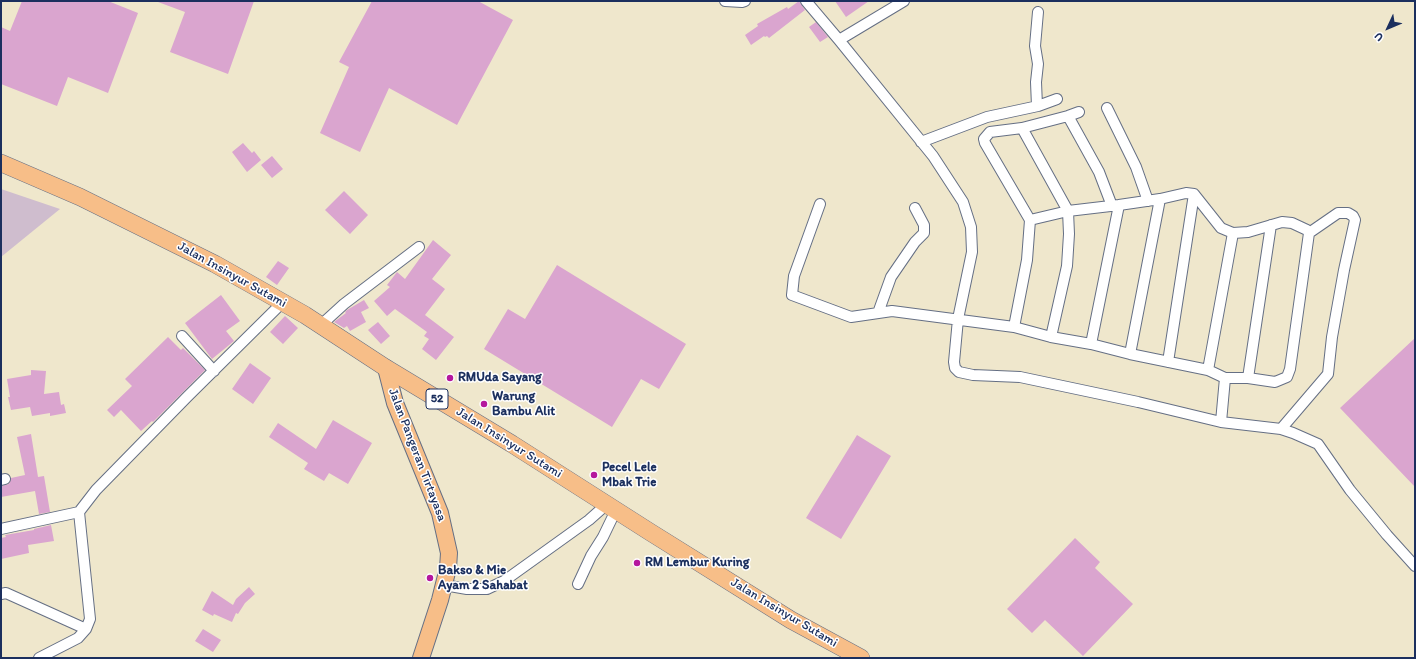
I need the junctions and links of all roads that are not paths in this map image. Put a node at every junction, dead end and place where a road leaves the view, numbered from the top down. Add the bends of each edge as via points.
1 (725, 1) edge
2 (745, 1) edge
3 (806, 1) edge
4 (904, 1) edge
5 (1038, 12) dead end
6 (840, 40) junction
7 (1056, 99) dead end
8 (1037, 106) junction
9 (1107, 108) dead end
10 (1080, 112) dead end
11 (1068, 116) junction
12 (1022, 128) junction
13 (921, 142) junction
14 (1, 163) edge
15 (1194, 194) junction
16 (1160, 199) junction
17 (1148, 201) junction
18 (820, 204) dead end
19 (1115, 206) junction
20 (915, 208) dead end
21 (1068, 211) junction
22 (1030, 220) junction
23 (1272, 225) junction
24 (1233, 233) junction
25 (1309, 233) junction
26 (419, 247) dead end
27 (282, 303) junction
28 (878, 313) junction
29 (958, 319) junction
30 (320, 326) junction
31 (1014, 327) junction
32 (182, 336) dead end
33 (1052, 337) junction
34 (1091, 344) junction
35 (1130, 354) junction
36 (1168, 362) junction
37 (386, 368) junction
38 (1208, 370) junction
39 (214, 371) junction
40 (1225, 378) junction
41 (1248, 378) junction
42 (1221, 422) junction
43 (1282, 429) junction
44 (611, 507) junction
45 (79, 512) junction
46 (1, 530) edge
47 (1415, 566) edge
48 (578, 584) dead end
49 (444, 585) junction
50 (1, 594) edge
51 (86, 629) junction
52 (39, 658) edge
53 (421, 658) edge
54 (861, 658) edge

1 - 2 street
3 - 6 street
4 - 6 street
5 - 8 street via 1035,46 1038,64
6 - 13 street
7 - 8 street
8 - 13 street via 987,117
9 - 17 street via 1136,167
10 - 11 street
11 - 12 street
11 - 19 street
12 - 21 street
12 - 22 street via 990,132 984,140
13 - 29 street via 963,202 971,227 972,252
14 - 27 highway, Jalan Insinyur Sutami / 52 via 80,196 215,264
15 - 16 street via 1186,193
15 - 24 street via 1221,228
15 - 36 street
16 - 17 street
16 - 35 street
17 - 19 street
18 - 28 street via 794,276 792,295 851,317
19 - 21 street
19 - 34 street
20 - 28 street via 924,225 924,233 891,278
21 - 22 street
21 - 33 street via 1067,266
22 - 31 street
23 - 24 street via 1248,232
23 - 25 street via 1292,223
23 - 41 street
24 - 38 street
25 - 41 street via 1287,377 1275,382
25 - 43 street via 1338,213 1348,213 1355,220 1333,329 1328,374
26 - 30 street via 344,304
27 - 30 highway, Jalan Insinyur Sutami / 52
27 - 39 street
28 - 29 street via 892,311
29 - 31 street
29 - 42 street via 954,362 958,372 1020,377
30 - 37 highway, Jalan Insinyur Sutami / 52
31 - 33 street
32 - 39 street
33 - 34 street
34 - 35 street
35 - 36 street
36 - 38 street
37 - 44 highway, Jalan Insinyur Sutami / 52
37 - 49 main road, Jalan Pangeran Tirtayasa via 395,403 440,513 449,554
38 - 40 street
39 - 45 street via 96,490
40 - 41 street
40 - 42 street
42 - 43 street
43 - 47 street via 1318,444 1350,490
44 - 48 street via 603,537
44 - 49 street via 504,581 487,589
44 - 54 highway, Jalan Insinyur Sutami / 52 via 791,620
45 - 46 street
45 - 51 street via 90,619
49 - 53 main road, Jalan Pangeran Tirtayasa
50 - 51 street via 6,593
51 - 52 street via 78,638

